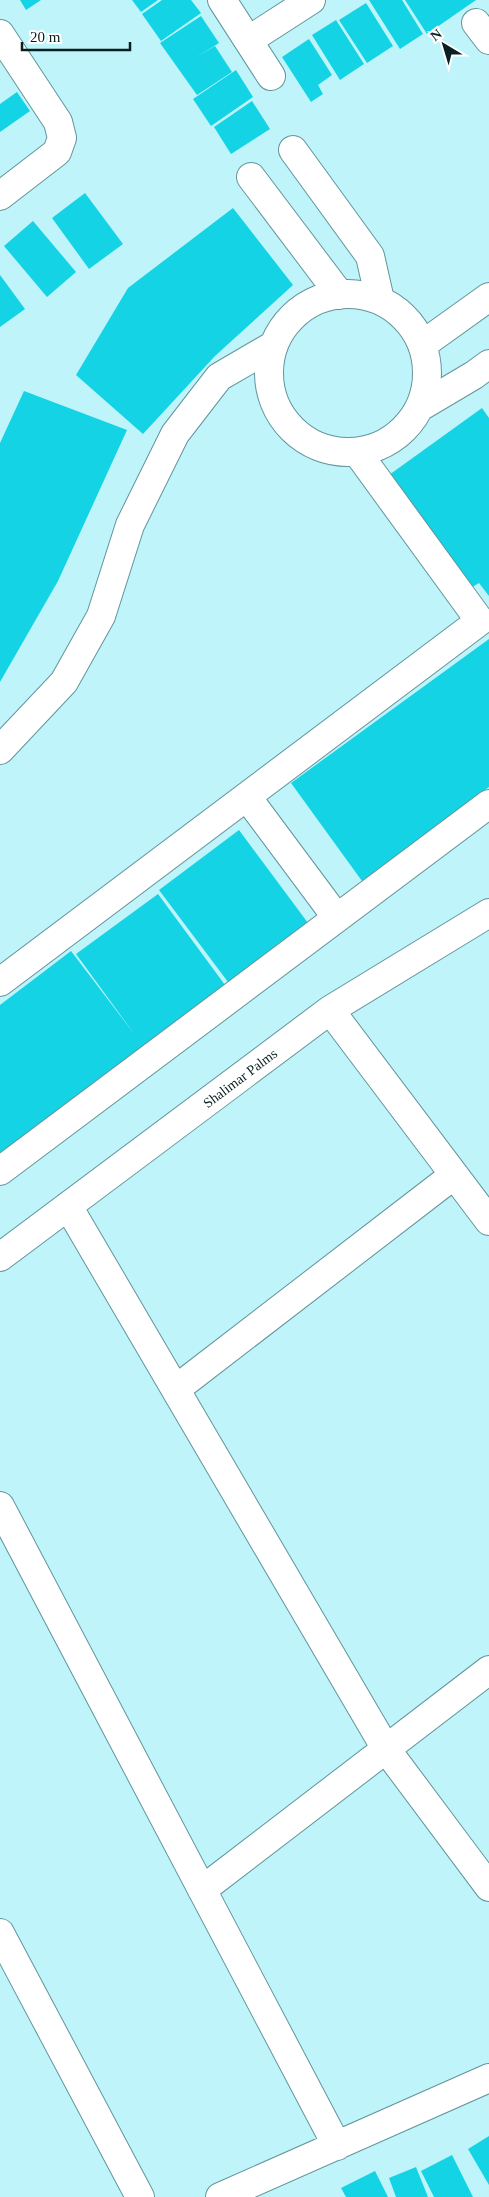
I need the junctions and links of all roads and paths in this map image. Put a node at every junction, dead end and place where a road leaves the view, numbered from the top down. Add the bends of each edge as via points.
1 (222, 0) edge
2 (311, 0) edge
3 (0, 34) edge
4 (249, 40) junction
5 (271, 76) dead end
6 (293, 150) dead end
7 (251, 177) dead end
8 (0, 196) edge
9 (340, 295) junction
10 (489, 297) edge
11 (380, 300) junction
12 (274, 345) junction
13 (422, 345) junction
14 (487, 369) edge
15 (420, 407) junction
16 (357, 452) junction
17 (0, 750) edge
18 (246, 797) junction
19 (489, 804) edge
20 (489, 912) edge
21 (337, 918) junction
22 (0, 982) edge
23 (330, 1010) junction
24 (0, 1171) edge
25 (454, 1175) junction
26 (68, 1206) junction
27 (489, 1221) edge
28 (0, 1257) edge
29 (176, 1389) junction
30 (0, 1506) edge
31 (489, 1670) edge
32 (386, 1749) junction
33 (489, 1887) edge
34 (202, 1890) junction
35 (0, 1932) edge
36 (489, 2078) edge
37 (337, 2146) junction
38 (140, 2197) edge
39 (220, 2197) edge

1 - 4 street
2 - 4 street
3 - 8 street via 58,122 62,138 57,152
4 - 5 street
6 - 11 street via 370,256
7 - 9 street
9 - 11 street via 355,294
9 - 12 street via 306,306 287,323
10 - 13 street
11 - 13 street via 402,314 418,333
12 - 16 street via 269,371 272,398 285,422 305,441 330,451
12 - 17 street via 219,378 175,434 130,525 101,616 64,682
13 - 15 street via 428,382
14 - 15 street
15 - 16 street via 405,429 383,445
16 - 18 street via 480,621
18 - 21 street
18 - 22 street
19 - 21 street
20 - 23 street, Shalimar Palms
21 - 24 street
23 - 25 street
23 - 26 street, Shalimar Palms
25 - 27 street
25 - 29 street
26 - 28 street, Shalimar Palms
26 - 29 street
29 - 32 street
30 - 34 street
31 - 32 street
32 - 33 street
32 - 34 street
34 - 37 street
35 - 38 street
36 - 37 street
37 - 39 street

